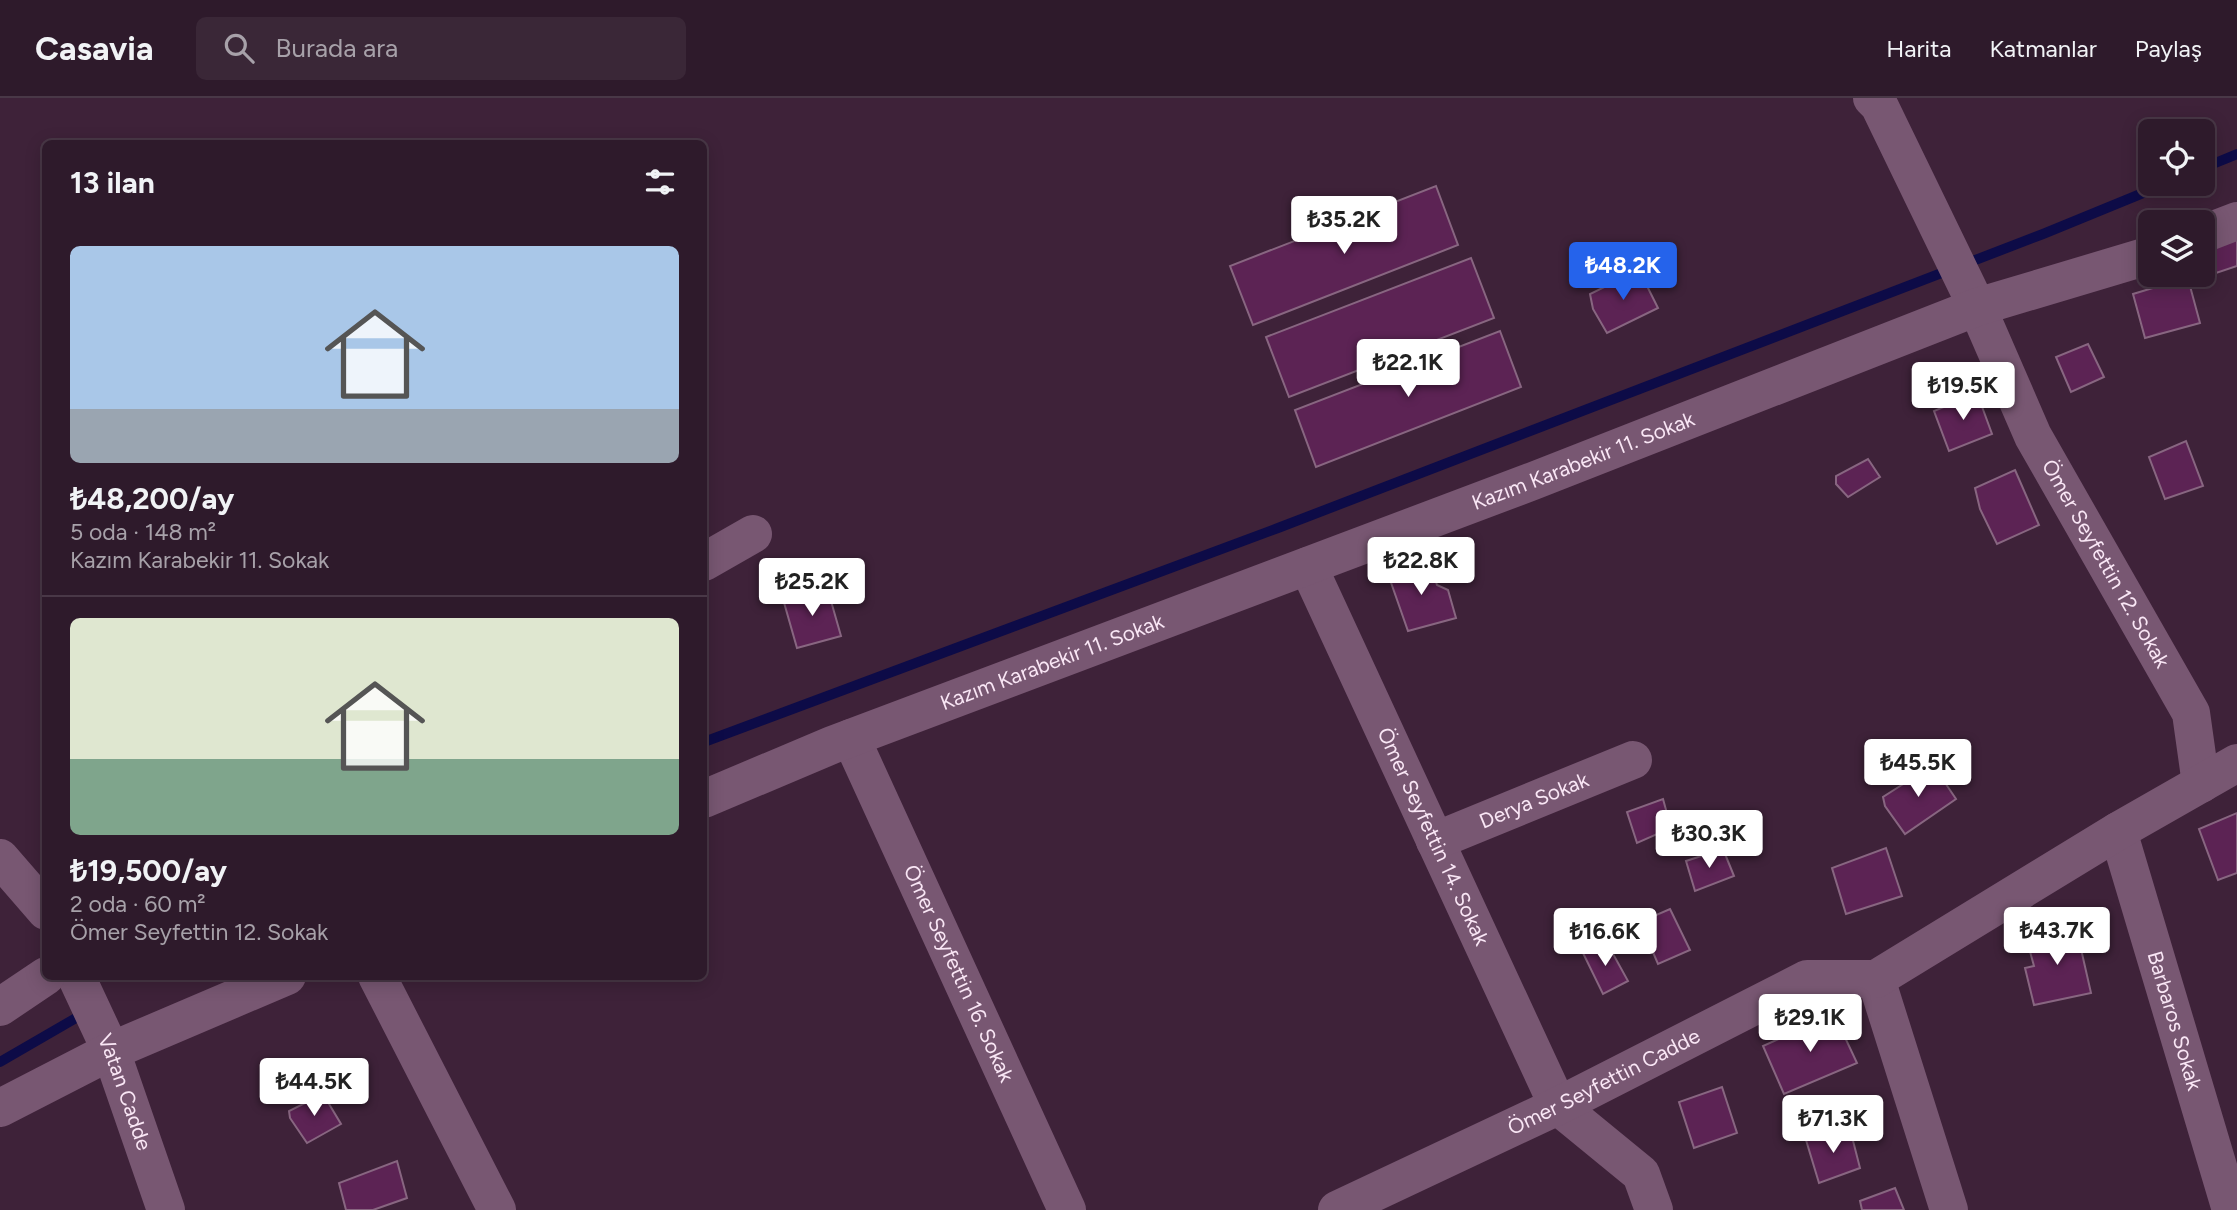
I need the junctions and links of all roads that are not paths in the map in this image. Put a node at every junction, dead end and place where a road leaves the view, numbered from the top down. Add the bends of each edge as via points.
1 (1872, 98) edge
2 (2237, 221) edge
3 (2215, 229) edge
4 (2138, 257) edge
5 (1963, 279) junction
6 (753, 534) dead end
7 (707, 560) edge
8 (1308, 566) junction
9 (851, 737) junction
10 (1633, 760) dead end
11 (2237, 763) edge
12 (2201, 784) junction
13 (707, 798) edge
14 (2118, 831) junction
15 (1435, 841) junction
16 (0, 858) edge
17 (42, 904) edge
18 (42, 979) edge
19 (1876, 979) junction
20 (78, 980) edge
21 (278, 980) edge
22 (379, 980) edge
23 (0, 1007) edge
24 (110, 1051) junction
25 (1558, 1107) junction
26 (0, 1108) edge
27 (166, 1210) edge
28 (497, 1210) edge
29 (1067, 1210) edge
30 (1337, 1210) edge
31 (1654, 1210) edge
32 (1949, 1210) edge
33 (2231, 1210) edge

1 - 5 street, Ömer Seyfettin 12. Sokak
2 - 3 street
4 - 5 street, Kazım Karabekir 11. Sokak
5 - 8 street, Kazım Karabekir 11. Sokak via 1533,481
5 - 12 street, Ömer Seyfettin 12. Sokak via 2033,436 2191,713
6 - 7 street
8 - 9 street, Kazım Karabekir 11. Sokak
8 - 15 street, Ömer Seyfettin 14. Sokak
9 - 13 street, Kazım Karabekir 11. Sokak
9 - 29 street, Ömer Seyfettin 16. Sokak
10 - 15 street, Derya Sokak
11 - 12 street
12 - 14 street
14 - 19 street
14 - 33 street, Barbaros Sokak
15 - 25 street, Ömer Seyfettin 14. Sokak
16 - 17 street
18 - 23 street
19 - 25 street, Ömer Seyfettin Cadde via 1807,979
19 - 32 street
20 - 24 street, Vatan Cadde
21 - 24 street
22 - 28 street
24 - 26 street
24 - 27 street, Vatan Cadde
25 - 30 street, Ömer Seyfettin Cadde
25 - 31 street via 1641,1174

